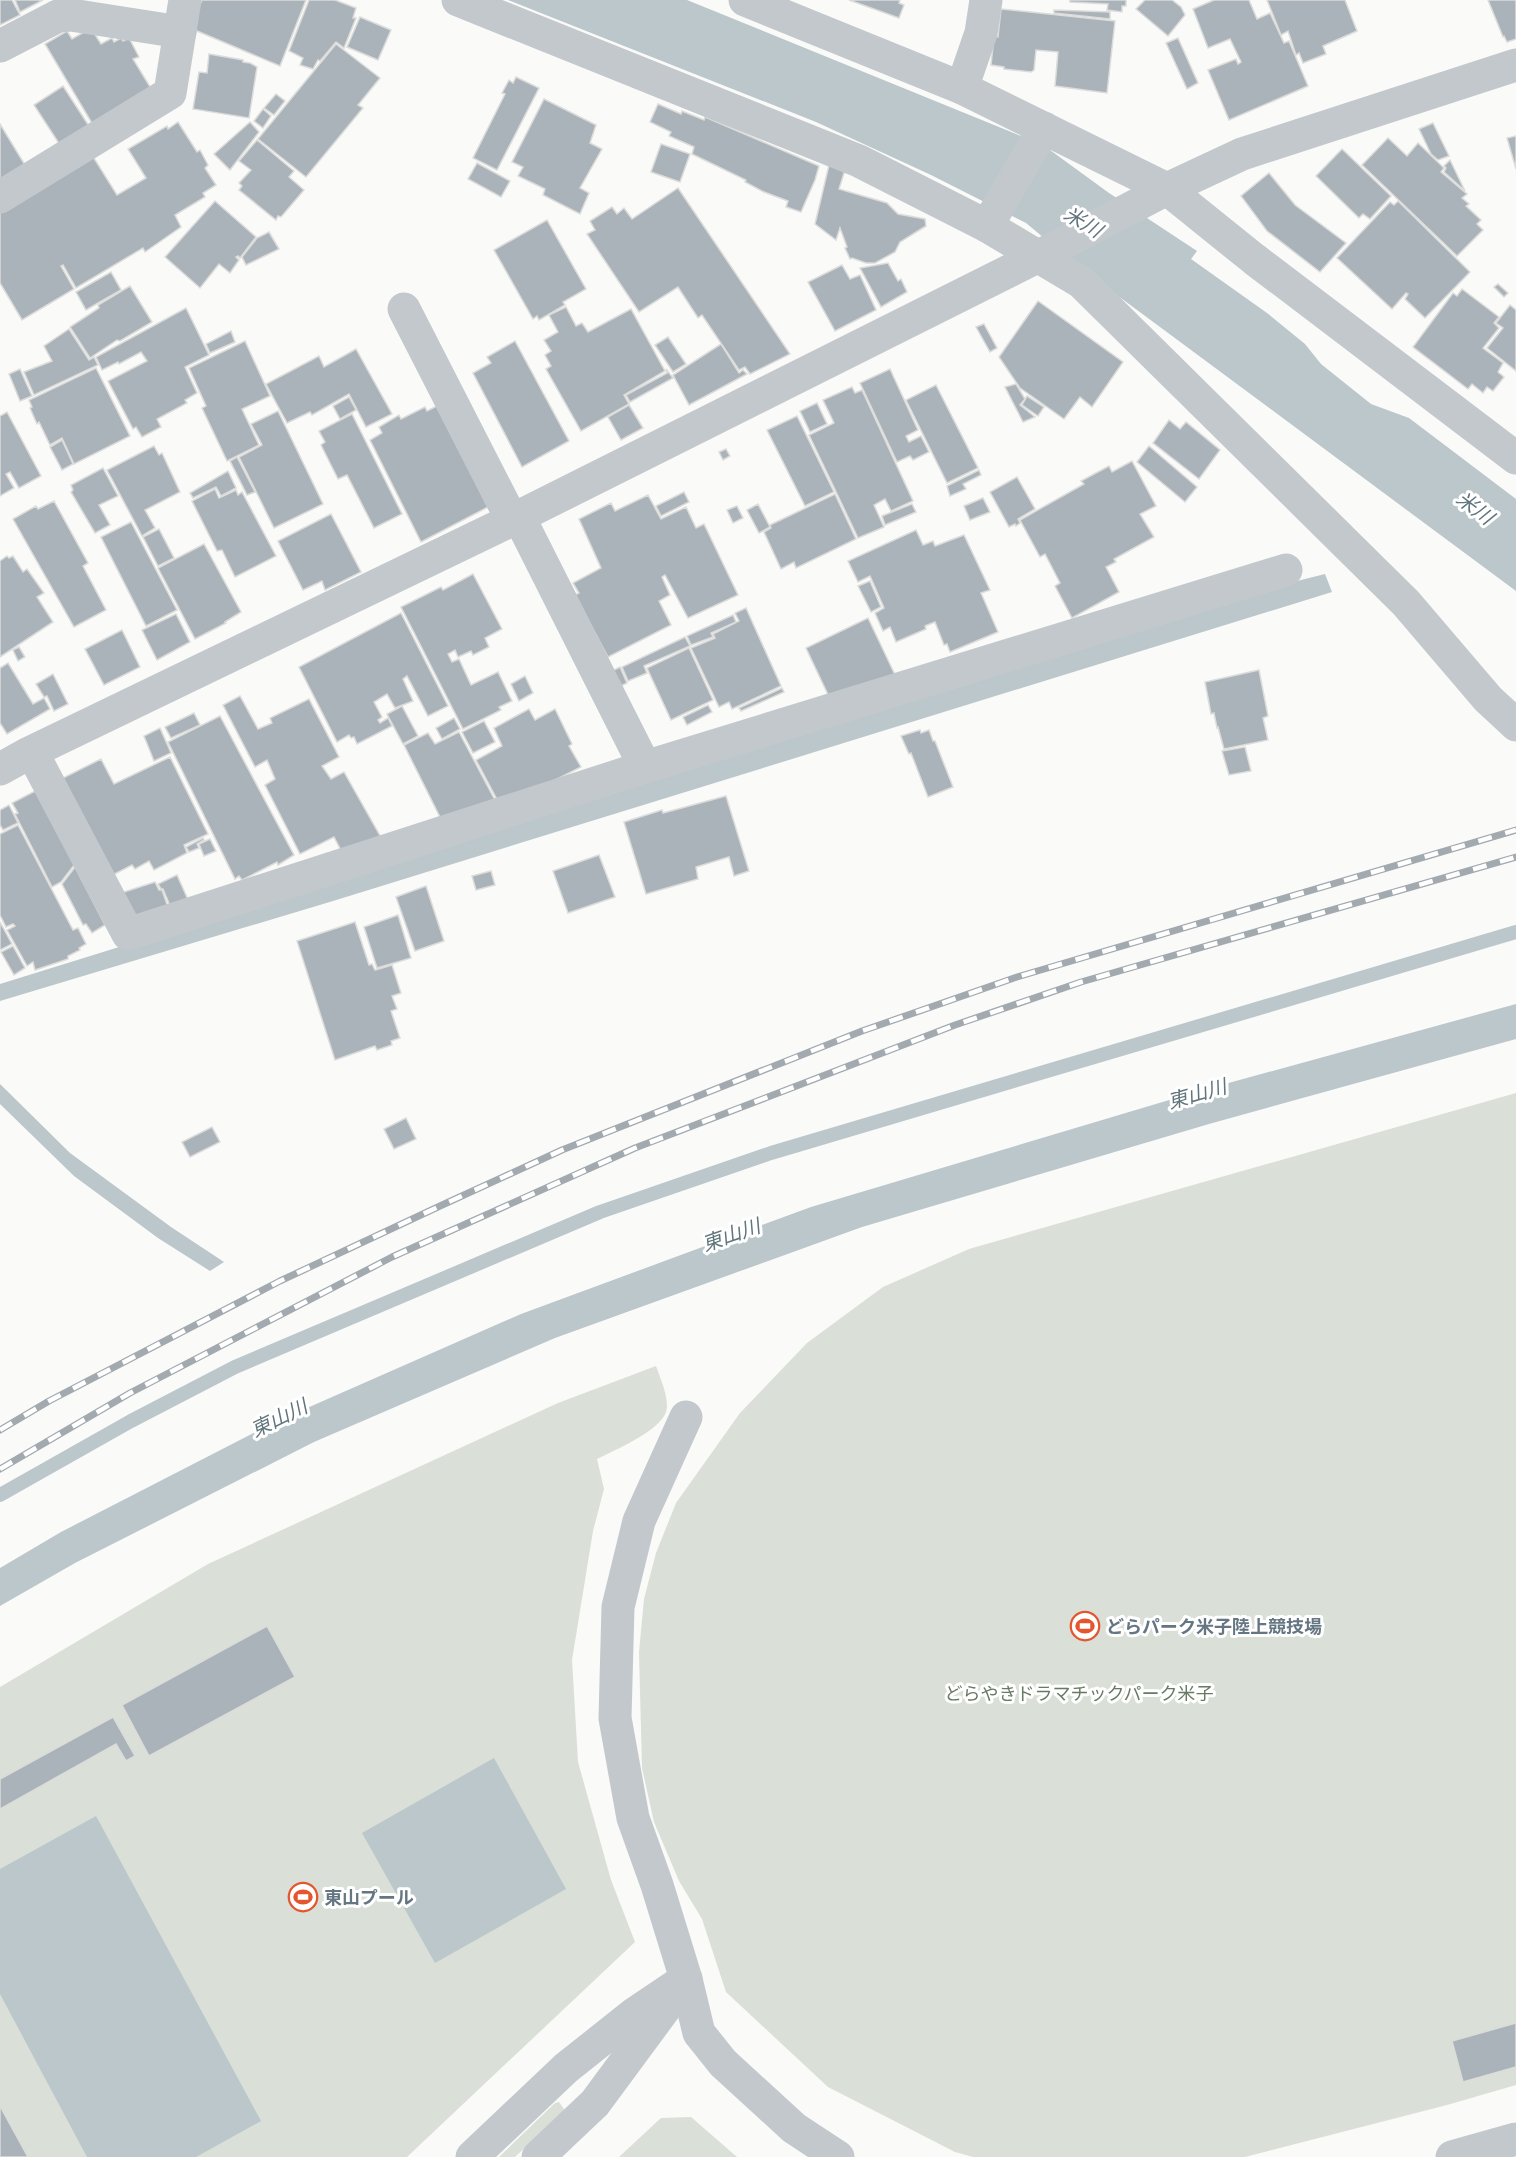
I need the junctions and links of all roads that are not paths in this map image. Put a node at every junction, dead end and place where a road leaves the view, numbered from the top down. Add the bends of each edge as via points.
1 (185, 0) edge
2 (458, 0) edge
3 (745, 0) edge
4 (986, 0) edge
5 (180, 32) junction
6 (0, 46) edge
7 (1516, 65) edge
8 (962, 88) junction
9 (1040, 135) junction
10 (1153, 195) junction
11 (0, 197) edge
12 (991, 220) junction
13 (1042, 255) junction
14 (404, 309) dead end
15 (1516, 458) edge
16 (515, 518) junction
17 (1286, 570) dead end
18 (1516, 725) edge
19 (32, 752) junction
20 (645, 767) junction
21 (0, 770) edge
22 (686, 1417) dead end
23 (686, 1979) junction
24 (1516, 2139) edge
25 (472, 2157) edge
26 (538, 2157) edge
27 (838, 2157) edge
28 (1452, 2157) edge

1 - 5 street
2 - 12 street via 859,161
3 - 8 street
4 - 8 street via 981,33
5 - 6 street via 58,16
5 - 11 street via 170,93
7 - 10 street via 1242,154
8 - 9 street
9 - 10 street
9 - 12 street
10 - 13 street
10 - 15 street via 1254,259
12 - 13 street
13 - 16 street
13 - 18 street via 1081,282 1406,603 1488,699
14 - 16 street
16 - 19 street
16 - 20 street
17 - 20 street
19 - 20 street via 129,934
19 - 21 street
22 - 23 street via 639,1521 618,1607 615,1718 633,1818
23 - 25 street via 566,2068
23 - 26 street via 595,2103
23 - 27 street via 699,2033 723,2063 794,2128
24 - 28 street

